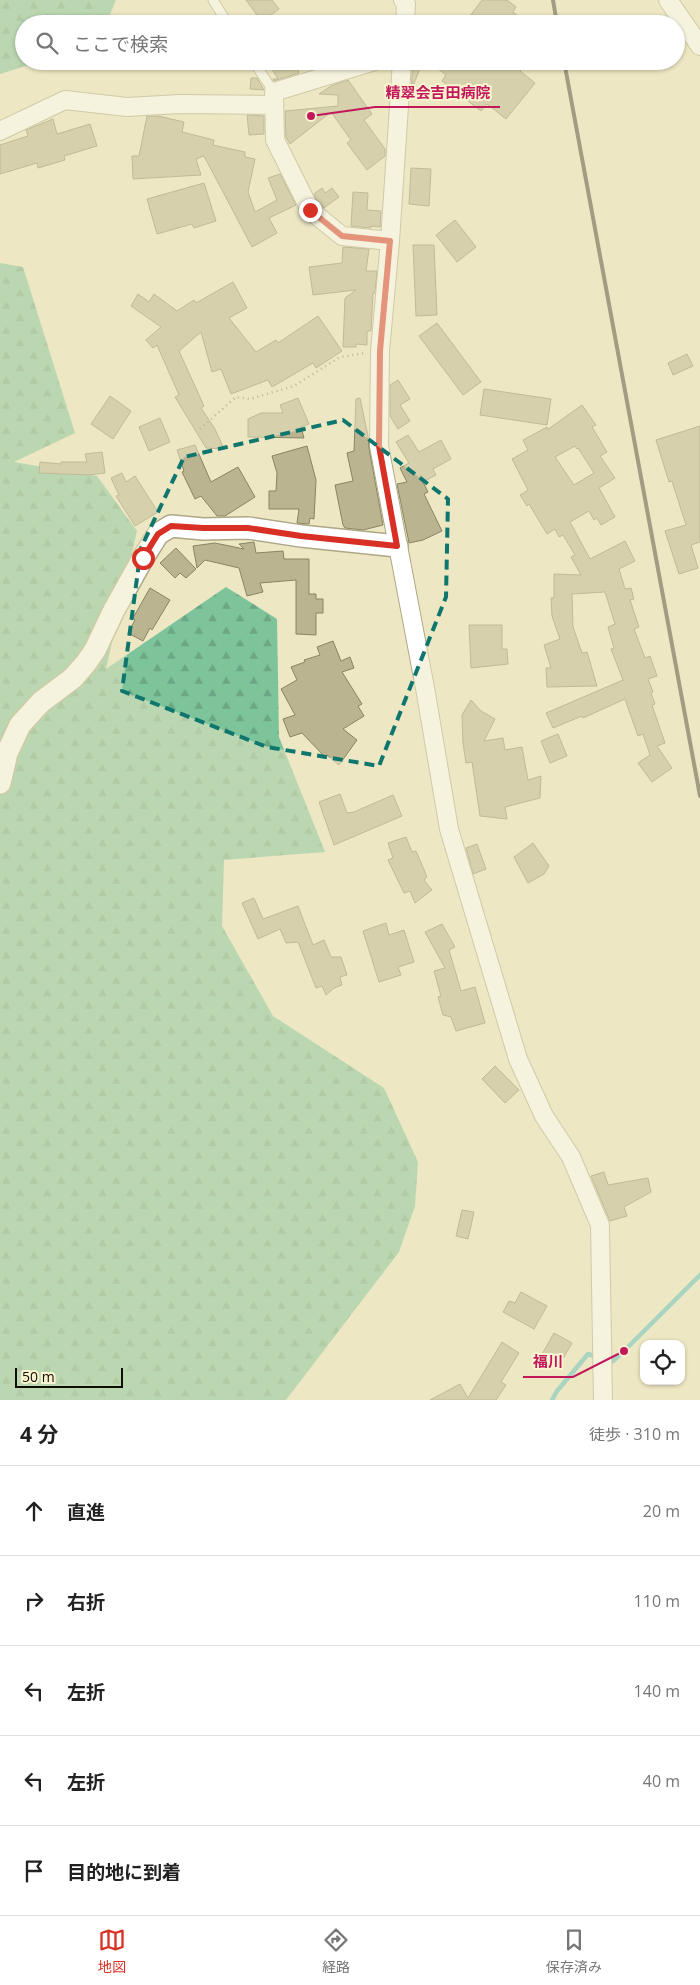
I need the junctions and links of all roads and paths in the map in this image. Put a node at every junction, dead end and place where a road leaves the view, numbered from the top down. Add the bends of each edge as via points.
1 (213, 0) edge
2 (668, 0) edge
3 (408, 1) edge
4 (222, 15) edge
5 (406, 15) edge
6 (678, 15) edge
7 (685, 24) edge
8 (700, 46) edge
9 (258, 70) edge
10 (350, 70) edge
11 (401, 70) edge
12 (274, 98) junction
13 (0, 131) edge
14 (390, 241) junction
15 (380, 351) junction
16 (200, 428) dead end
17 (397, 546) junction
18 (0, 782) edge
19 (603, 1400) edge

1 - 4 lane
2 - 6 street
3 - 5 street
7 - 8 street
9 - 12 lane
10 - 12 street
11 - 14 street
12 - 13 street via 127,107 65,100
12 - 14 street via 275,140 310,210 342,236
14 - 15 street
15 - 16 path via 340,357 294,386 250,398 236,397
15 - 17 street via 379,446
17 - 18 street via 248,528 171,526 158,534 148,550 86,663 20,725 7,753
17 - 19 street via 449,830 480,935 518,1059 544,1116 571,1157 600,1225

